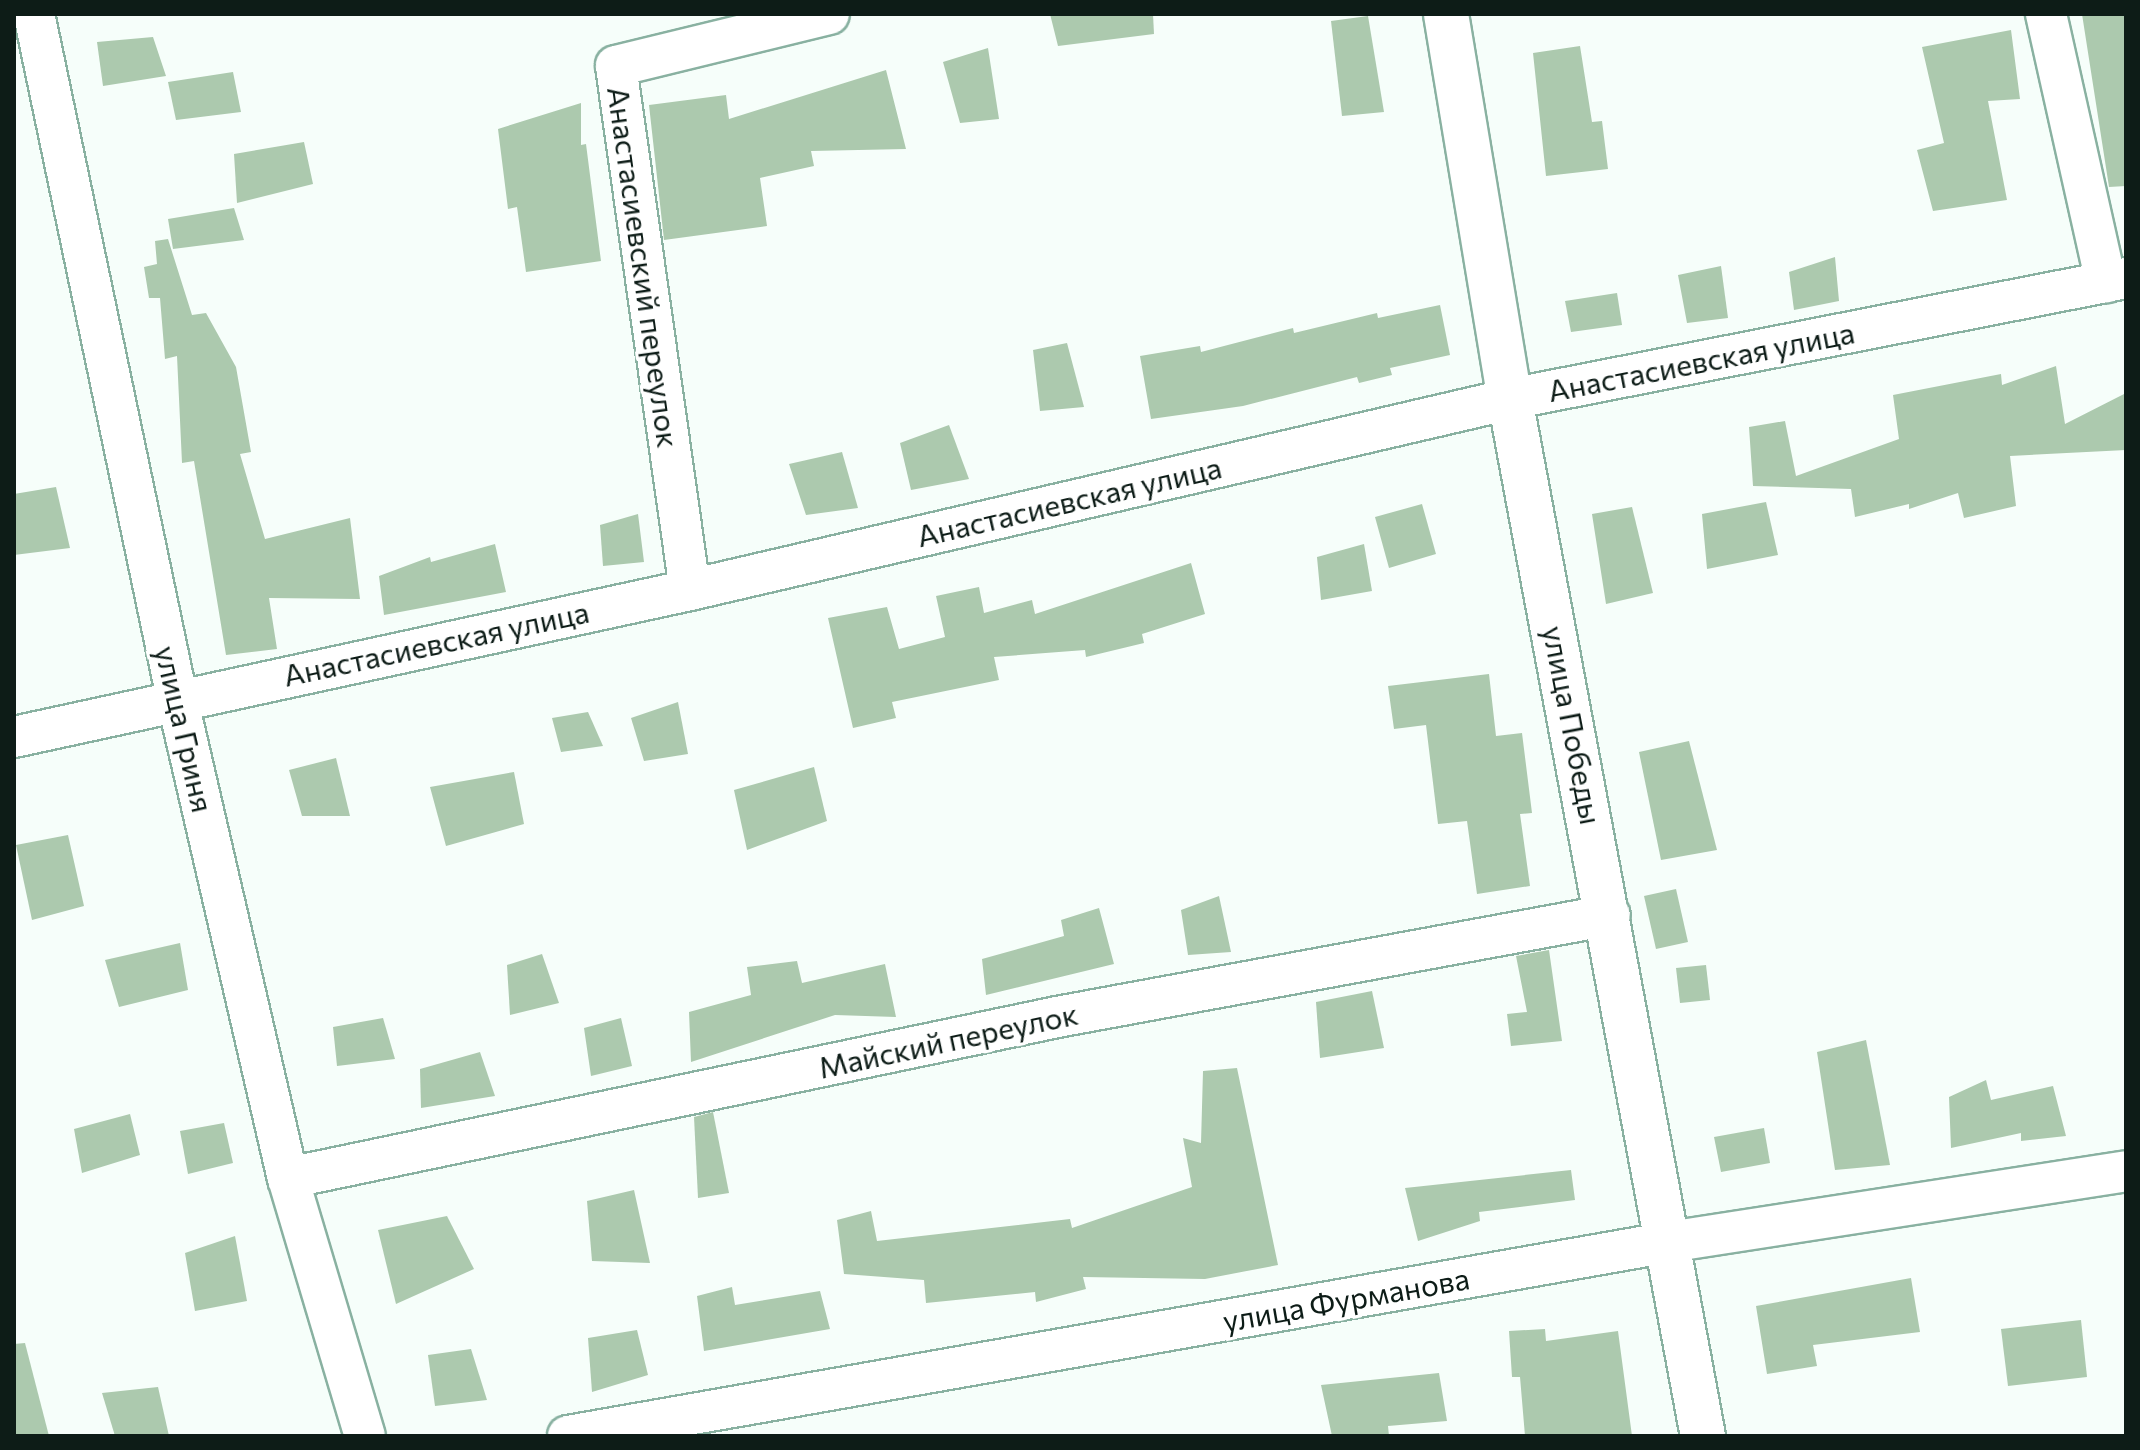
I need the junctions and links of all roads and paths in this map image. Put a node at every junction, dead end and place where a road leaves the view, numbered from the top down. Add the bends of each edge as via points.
1 (34, 14) edge
2 (829, 14) edge
3 (1446, 14) edge
4 (2046, 14) edge
5 (2116, 280) edge
6 (1510, 399) junction
7 (690, 590) junction
8 (177, 698) junction
9 (14, 737) edge
10 (1610, 915) junction
11 (2126, 1171) edge
12 (288, 1178) junction
13 (1669, 1242) junction
14 (365, 1436) edge
15 (568, 1436) edge
16 (1703, 1436) edge

1 - 8 street, улица Гриня
2 - 7 street, Анастасиевский переулок via 616,66
3 - 6 street, улица Победы
4 - 5 street
5 - 6 street, Анастасиевская улица
6 - 7 street, Анастасиевская улица
6 - 10 street, улица Победы
7 - 8 street, Анастасиевская улица
8 - 9 street, Анастасиевская улица
8 - 12 street, улица Гриня
10 - 12 street, Майский переулок via 1057,1017
10 - 13 street, улица Победы
11 - 13 street, улица Фурманова
12 - 14 street, улица Гриня
13 - 15 street, улица Фурманова
13 - 16 street, улица Победы

